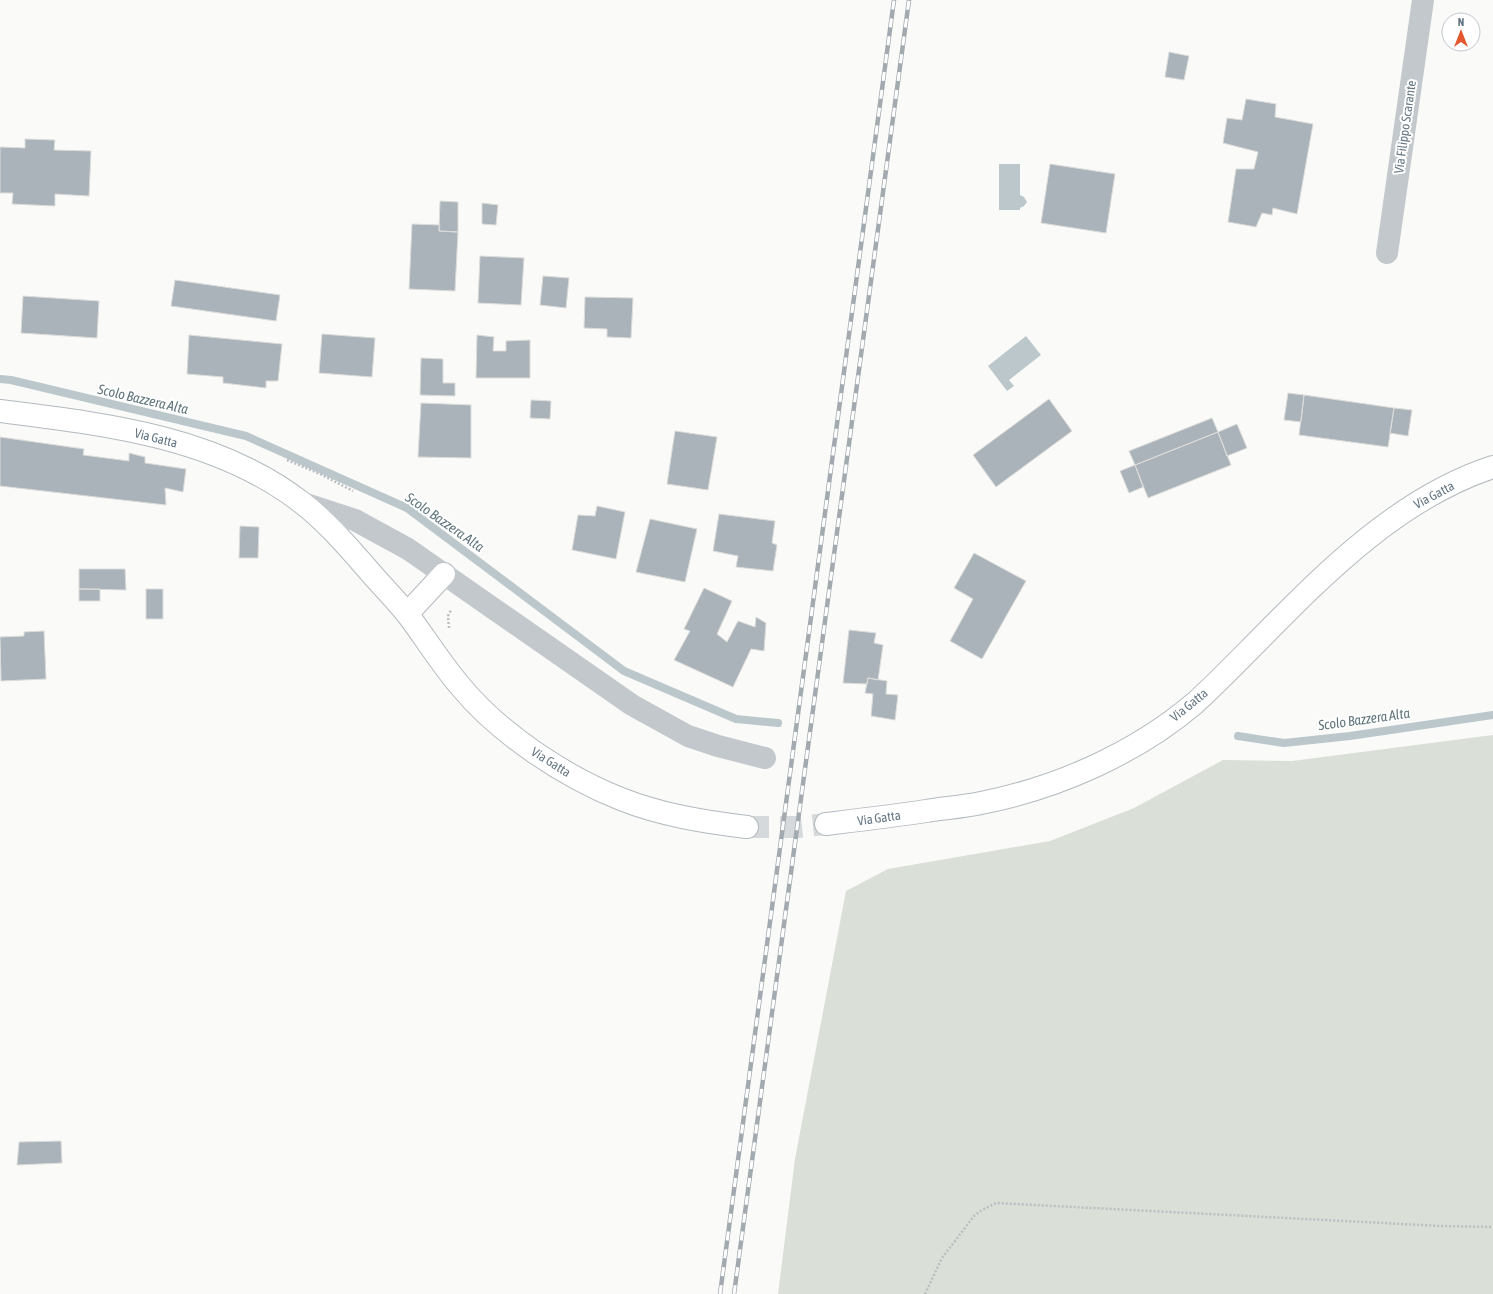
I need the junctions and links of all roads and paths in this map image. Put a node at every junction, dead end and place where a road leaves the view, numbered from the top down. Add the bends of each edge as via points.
1 (1423, 0) edge
2 (1387, 253) dead end
3 (0, 411) edge
4 (1493, 467) edge
5 (300, 502) junction
6 (444, 574) junction
7 (462, 587) junction
8 (407, 614) junction
9 (450, 634) dead end
10 (766, 758) dead end
11 (826, 824) tunnel mouth
12 (747, 827) tunnel mouth
13 (1493, 1227) edge
14 (925, 1294) edge

1 - 2 street, Via Filippo Scarante
3 - 5 street, Via Gatta via 105,426 161,437 211,452 244,467
4 - 11 street, Via Gatta via 1403,511 1342,559 1194,703 1170,722 1090,769 1056,783 980,804
5 - 6 street, Via Gatta via 355,520 408,549
5 - 8 street, Via Gatta via 335,532
6 - 7 street, Via Gatta
6 - 8 street
7 - 9 path via 448,616
7 - 10 street, Via Gatta via 632,705 688,736
8 - 12 street, Via Gatta via 461,688 495,722 540,756 622,800 704,822
13 - 14 path via 996,1203 974,1216 942,1258

